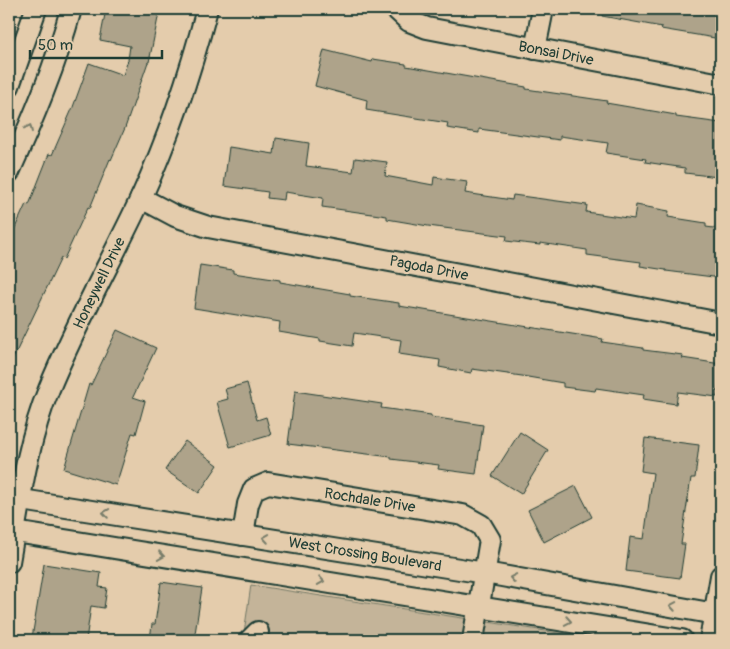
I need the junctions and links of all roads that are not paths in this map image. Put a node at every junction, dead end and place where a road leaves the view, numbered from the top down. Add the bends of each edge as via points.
1 (36, 9) edge
2 (71, 9) edge
3 (207, 9) edge
4 (396, 9) edge
5 (543, 9) edge
6 (535, 49) junction
7 (721, 84) edge
8 (9, 86) edge
9 (9, 172) edge
10 (141, 198) junction
11 (721, 323) edge
12 (14, 499) edge
13 (11, 532) edge
14 (243, 535) junction
15 (9, 562) edge
16 (485, 573) junction
17 (721, 576) edge
18 (478, 606) junction
19 (718, 614) edge
20 (473, 640) edge
21 (682, 640) edge
22 (710, 640) edge

1 - 8 street
9 -> 2 street via 61,46
3 - 10 street, Honeywell Drive via 174,120
4 - 6 street, Bonsai Drive via 409,21 427,28
5 - 6 street
6 - 7 street, Bonsai Drive
10 - 11 street, Pagoda Drive via 175,216 208,227
10 - 12 street, Honeywell Drive via 49,390
12 - 13 street, Honeywell Drive
14 -> 12 street, West Crossing Boulevard
13 - 15 street, Honeywell Drive
13 -> 18 street
16 -> 14 street, West Crossing Boulevard
14 - 16 street, Rochdale Drive via 254,489 268,483 463,515 481,525 490,540
16 - 18 street
19 -> 16 street, West Crossing Boulevard
17 - 19 street
18 - 20 street
18 -> 21 street
19 - 22 street

